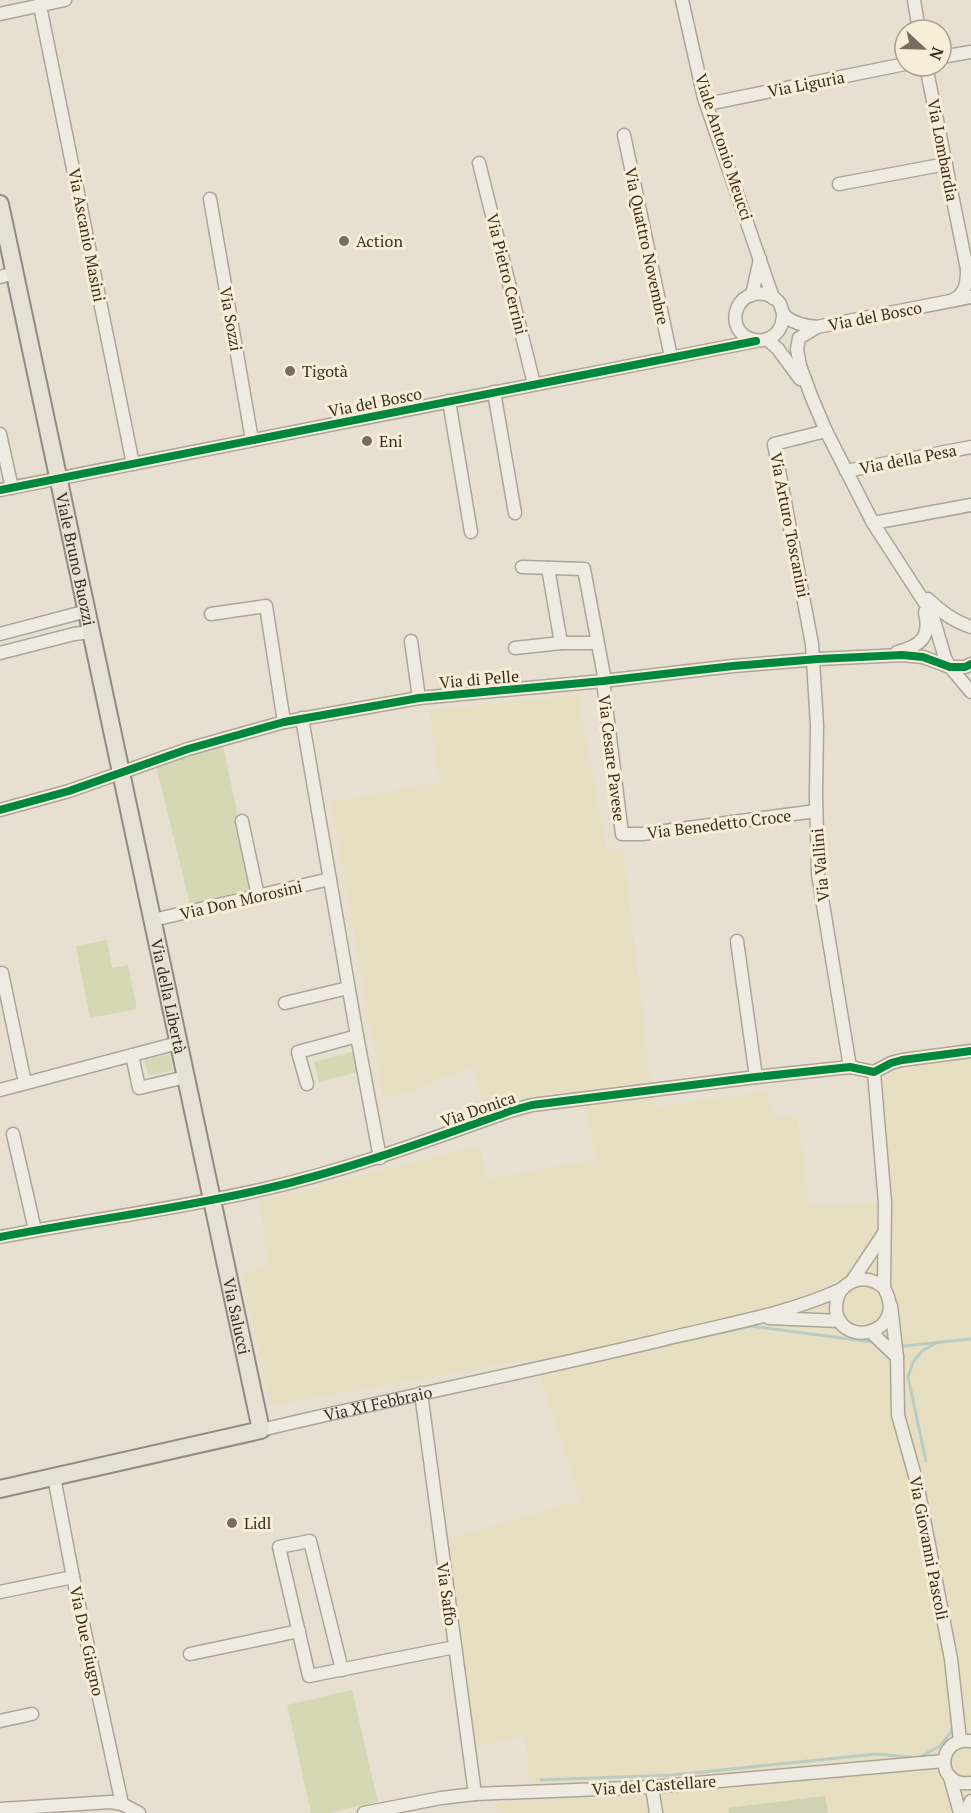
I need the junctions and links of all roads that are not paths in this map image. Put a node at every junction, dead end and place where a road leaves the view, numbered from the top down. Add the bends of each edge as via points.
1 (65, 0) edge
2 (682, 0) edge
3 (914, 0) edge
4 (40, 6) junction
5 (0, 14) edge
6 (917, 18) edge
7 (971, 52) edge
8 (953, 55) edge
9 (893, 66) edge
10 (928, 78) edge
11 (707, 104) junction
12 (624, 135) dead end
13 (479, 163) dead end
14 (946, 164) junction
15 (839, 184) dead end
16 (210, 199) dead end
17 (0, 204) edge
18 (761, 257) junction
19 (8, 275) edge
20 (969, 275) edge
21 (752, 295) junction
22 (971, 297) edge
23 (774, 298) junction
24 (952, 301) junction
25 (783, 313) junction
26 (738, 327) junction
27 (817, 327) junction
28 (762, 340) junction
29 (721, 347) junction
30 (671, 357) junction
31 (534, 384) junction
32 (494, 392) junction
33 (812, 398) junction
34 (449, 401) junction
35 (826, 431) junction
36 (0, 434) edge
37 (252, 440) junction
38 (971, 447) edge
39 (133, 464) junction
40 (846, 471) junction
41 (58, 478) junction
42 (6, 489) edge
43 (971, 505) edge
44 (515, 513) dead end
45 (873, 523) junction
46 (471, 532) dead end
47 (522, 567) dead end
48 (548, 568) junction
49 (913, 583) junction
50 (81, 613) junction
51 (211, 614) dead end
52 (971, 627) edge
53 (84, 633) junction
54 (0, 634) edge
55 (411, 641) dead end
56 (561, 643) junction
57 (597, 643) junction
58 (515, 648) dead end
59 (0, 653) edge
60 (882, 655) junction
61 (814, 660) junction
62 (971, 664) edge
63 (951, 668) junction
64 (604, 681) junction
65 (971, 692) edge
66 (419, 698) junction
67 (302, 718) junction
68 (284, 722) junction
69 (115, 776) junction
70 (0, 810) edge
71 (816, 811) junction
72 (242, 821) dead end
73 (622, 834) joint
74 (330, 879) junction
75 (258, 896) junction
76 (153, 921) junction
77 (737, 941) dead end
78 (0, 974) edge
79 (348, 988) junction
80 (3, 998) edge
81 (285, 1004) dead end
82 (357, 1036) junction
83 (178, 1043) junction
84 (971, 1051) edge
85 (132, 1055) junction
86 (850, 1067) junction
87 (874, 1072) junction
88 (186, 1077) junction
89 (756, 1077) junction
90 (25, 1083) junction
91 (306, 1084) dead end
92 (0, 1090) edge
93 (13, 1134) dead end
94 (380, 1158) junction
95 (213, 1201) junction
96 (35, 1230) junction
97 (884, 1233) junction
98 (0, 1237) edge
99 (847, 1285) junction
100 (884, 1288) junction
101 (891, 1306) junction
102 (756, 1317) junction
103 (840, 1321) junction
104 (871, 1332) junction
105 (897, 1357) junction
106 (421, 1393) junction
107 (261, 1430) junction
108 (54, 1477) junction
109 (0, 1488) edge
110 (73, 1577) junction
111 (0, 1592) edge
112 (298, 1631) junction
113 (454, 1647) junction
114 (190, 1654) dead end
115 (342, 1670) junction
116 (32, 1714) dead end
117 (0, 1721) edge
118 (966, 1741) edge
119 (944, 1761) junction
120 (950, 1777) junction
121 (971, 1783) edge
122 (652, 1787) junction
123 (475, 1794) junction
124 (971, 1801) edge
125 (122, 1804) junction
126 (0, 1809) edge
127 (139, 1813) edge
128 (364, 1813) edge
129 (656, 1813) edge
130 (960, 1813) edge
131 (966, 1813) edge

1 - 4 street
2 - 11 street, Viale Antonio Meucci
3 - 6 street
4 - 5 street
4 - 39 street, Via Ascanio Masini
7 - 8 street
9 - 11 street, Via Liguria
10 - 14 street, Via Lombardia
11 - 18 street, Viale Antonio Meucci
12 - 30 street, Via Quattro Novembre
13 - 31 street, Via Pietro Cerrini
14 - 15 street
14 - 20 street, Via Lombardia
16 - 37 street, Via Sozzi
17 - 19 main road, Viale Bruno Buozzi
18 - 21 street
18 - 23 street, Viale Antonio Meucci
19 - 41 main road, Viale Bruno Buozzi
20 - 24 street, Via Lombardia via 963,293
21 - 23 street via 761,293
21 - 26 street via 741,301 735,316
22 - 24 street, Via del Bosco
23 - 25 street
24 - 27 street, Via del Bosco
25 - 27 street, Via del Bosco via 794,322
25 - 28 street via 775,336
26 - 28 street via 742,334
26 - 29 street
27 - 33 street, Via della Pesa via 799,338 797,349
28 - 29 street, Via del Bosco
28 - 33 street, Via della Pesa via 778,349
29 - 30 street, Via del Bosco
30 - 31 street, Via del Bosco
31 - 32 street, Via del Bosco
32 - 34 street, Via del Bosco
32 - 44 street
33 - 35 street, Via della Pesa
34 - 37 street, Via del Bosco
34 - 46 street
35 - 40 street, Via della Pesa
35 - 61 street, Via Arturo Toscanini via 774,444
36 - 42 street
37 - 39 street, Via del Bosco
38 - 40 street, Via della Pesa
39 - 41 street, Via del Bosco
40 - 45 street, Via della Pesa
41 - 42 street, Via del Bosco
41 - 50 main road, Viale Bruno Buozzi
43 - 45 street
45 - 49 street, Via della Pesa
47 - 48 street
48 - 56 street
48 - 57 street, Via Cesare Pavese via 584,569
49 - 52 street via 941,612
49 - 60 street, Via della Pesa via 926,618 926,633 909,649
49 - 63 street, Via della Pesa via 932,614
50 - 53 main road, Viale Bruno Buozzi
50 - 54 street
51 - 68 street via 266,606
53 - 59 street
53 - 69 main road, Viale Bruno Buozzi
55 - 66 street
56 - 57 street
56 - 58 street
57 - 64 street, Via Cesare Pavese
60 - 61 street, Via di Pelle
60 - 63 street, Via di Pelle via 923,657
61 - 64 street, Via di Pelle
61 - 71 street, Via Vallini
62 - 63 street
63 - 65 street
64 - 66 street, Via di Pelle
64 - 73 street, Via Cesare Pavese
66 - 67 street, Via di Pelle
67 - 68 street, Via di Pelle
67 - 74 street
68 - 69 street, Via di Pelle via 188,749
69 - 70 street, Via di Pelle
69 - 76 main road, Via della Libertà via 125,791
71 - 73 street, Via Benedetto Croce
71 - 86 street, Via Vallini via 818,874
72 - 75 street
74 - 75 street, Via Don Morosini
74 - 79 street
75 - 76 street, Via Don Morosini
76 - 83 main road, Via della Libertà
77 - 89 street
78 - 80 street
79 - 81 street
79 - 82 street
80 - 90 street
82 - 91 street via 298,1052
82 - 94 street
83 - 85 street
83 - 88 main road, Via della Libertà
84 - 87 street via 902,1060
85 - 88 street via 139,1088
85 - 90 street
86 - 87 street, Via Donica
86 - 89 street, Via Donica
87 - 97 street, Via Giovanni Pascoli
88 - 95 main road, Via della Libertà
89 - 94 street, Via Donica via 532,1105
90 - 92 street
93 - 96 street
94 - 95 street, Via Donica
95 - 96 street, Via Donica
95 - 107 main road, Via Salucci
96 - 98 street, Via Donica
97 - 99 street
97 - 100 street, Via Giovanni Pascoli
99 - 100 street via 861,1278
99 - 102 street, Via XI Febbraio via 814,1301
99 - 103 street via 836,1302
100 - 101 street, Via Giovanni Pascoli
101 - 104 street via 885,1322
101 - 105 street, Via Giovanni Pascoli
102 - 103 street, Via XI Febbraio
102 - 106 street, Via XI Febbraio
103 - 104 street via 856,1332
104 - 105 street
105 - 118 street, Via Giovanni Pascoli via 898,1414 917,1483
106 - 107 street, Via XI Febbraio
106 - 113 street, Via Saffo
107 - 108 main road, Via XI Febbraio
108 - 109 main road, Via XI Febbraio
108 - 110 street, Via Due Giugno
110 - 111 street
110 - 125 street, Via Due Giugno
112 - 114 street
112 - 115 street via 309,1677
112 - 115 street via 279,1547 310,1541
113 - 115 street
113 - 123 street, Via Saffo
116 - 117 street
118 - 119 street via 952,1745
119 - 120 street
119 - 122 street, Via del Castellare
120 - 121 street
120 - 130 street
122 - 123 street, Via del Castellare
122 - 129 street
123 - 128 street, Via del Castellare
124 - 131 street
125 - 126 street
125 - 127 street

